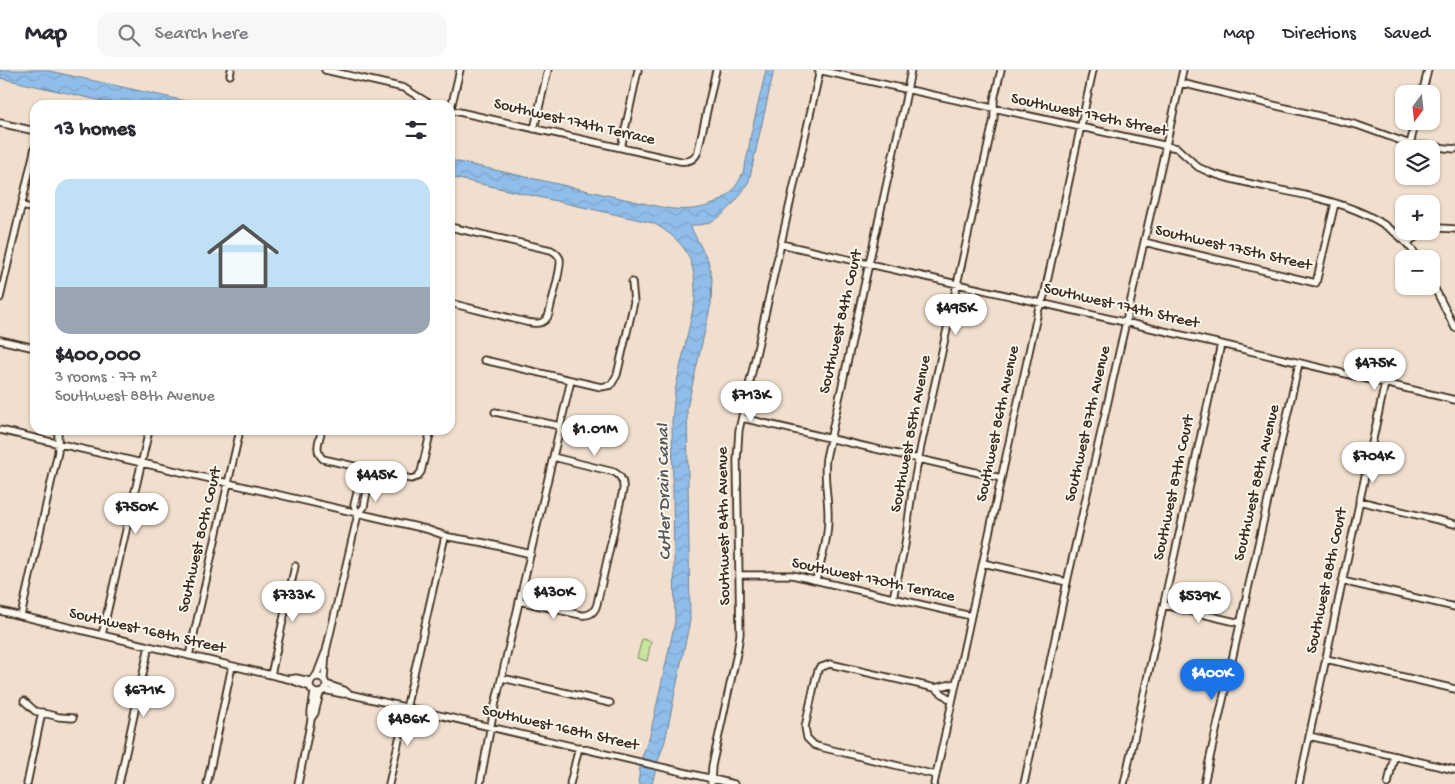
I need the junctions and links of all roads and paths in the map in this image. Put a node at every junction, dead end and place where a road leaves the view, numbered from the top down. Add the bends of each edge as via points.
1 (324, 70) edge
2 (460, 70) edge
3 (548, 70) edge
4 (638, 70) edge
5 (716, 70) edge
6 (819, 70) edge
7 (911, 70) edge
8 (1001, 70) edge
9 (1093, 70) edge
10 (1183, 70) edge
11 (1428, 70) edge
12 (1180, 82) junction
13 (1424, 85) edge
14 (907, 90) junction
15 (424, 100) edge
16 (452, 100) edge
17 (994, 109) junction
18 (455, 111) edge
19 (0, 123) edge
20 (1080, 128) junction
21 (534, 129) junction
22 (30, 130) edge
23 (1399, 140) edge
24 (1167, 146) junction
25 (1440, 147) edge
26 (621, 148) junction
27 (1455, 149) edge
28 (30, 170) edge
29 (1335, 203) junction
30 (22, 206) junction
31 (30, 208) edge
32 (455, 228) edge
33 (1440, 228) edge
34 (1455, 229) edge
35 (1411, 240) edge
36 (1144, 242) junction
37 (1407, 243) junction
38 (781, 244) junction
39 (1412, 250) edge
40 (868, 265) junction
41 (632, 282) dead end
42 (957, 284) junction
43 (1438, 295) edge
44 (0, 298) edge
45 (1042, 303) junction
46 (455, 304) edge
47 (1126, 323) junction
48 (1455, 328) edge
49 (0, 340) edge
50 (1221, 344) junction
51 (30, 347) edge
52 (484, 360) dead end
53 (1299, 363) junction
54 (571, 380) junction
55 (1385, 383) junction
56 (1455, 400) edge
57 (496, 412) dead end
58 (742, 418) junction
59 (560, 426) junction
60 (0, 430) edge
61 (58, 435) edge
62 (148, 435) edge
63 (239, 435) edge
64 (321, 435) edge
65 (430, 435) edge
66 (830, 439) junction
67 (58, 443) junction
68 (553, 457) junction
69 (919, 460) junction
70 (142, 463) junction
71 (363, 468) junction
72 (371, 470) junction
73 (1002, 478) junction
74 (228, 483) junction
75 (1359, 501) junction
76 (358, 514) junction
77 (1455, 524) edge
78 (444, 536) junction
79 (531, 554) junction
80 (983, 563) junction
81 (295, 566) dead end
82 (739, 574) junction
83 (816, 580) junction
84 (1342, 580) junction
85 (1067, 582) junction
86 (893, 598) junction
87 (519, 601) junction
88 (1164, 605) junction
89 (1455, 607) edge
90 (0, 611) edge
91 (21, 616) junction
92 (971, 616) junction
93 (1240, 623) junction
94 (102, 635) junction
95 (149, 646) junction
96 (326, 651) junction
97 (189, 656) junction
98 (1326, 658) junction
99 (232, 666) junction
100 (271, 675) junction
101 (502, 678) junction
102 (311, 682) junction
103 (956, 683) junction
104 (322, 688) junction
105 (935, 688) junction
106 (1455, 689) edge
107 (24, 701) dead end
108 (952, 701) junction
109 (610, 704) dead end
110 (406, 706) junction
111 (42, 712) junction
112 (73, 718) dead end
113 (491, 726) junction
114 (1309, 736) junction
115 (579, 747) junction
116 (1394, 756) junction
117 (1455, 770) edge
118 (936, 775) junction
119 (710, 782) edge
120 (27, 784) edge
121 (119, 784) edge
122 (207, 784) edge
123 (298, 784) edge
124 (389, 784) edge
125 (480, 784) edge
126 (570, 784) edge
127 (734, 784) edge
128 (934, 784) edge
129 (1024, 784) edge
130 (1124, 784) edge
131 (1204, 784) edge
132 (1299, 784) edge
133 (1388, 784) edge

1 - 15 street via 404,88
2 - 16 street
3 - 21 street
4 - 26 street
5 - 26 street, Southwest 174th Terrace via 695,157 680,162
6 - 14 street, Southwest 176th Street
6 - 38 street, Southwest 84th Avenue
7 - 14 street, Southwest 84th Court
8 - 17 street, Southwest 85th Avenue
9 - 20 street, Southwest 86th Avenue
10 - 12 street, Southwest 87th Avenue
11 - 13 street
12 - 23 street via 1357,125
12 - 24 street, Southwest 87th Avenue
14 - 17 street, Southwest 176th Street
14 - 40 street, Southwest 84th Court
17 - 20 street, Southwest 176th Street
17 - 42 street, Southwest 85th Avenue
18 - 21 street, Southwest 174th Terrace
19 - 22 street
20 - 24 street, Southwest 176th Street
20 - 45 street, Southwest 86th Avenue
21 - 26 street, Southwest 174th Terrace
24 - 29 street, Southwest 176th Street via 1177,148 1198,166 1218,176
24 - 36 street, Southwest 87th Avenue
25 - 27 street
28 - 30 street
29 - 36 street, Southwest 175th Street via 1316,283
29 - 37 street, Southwest 176th Street via 1373,217
30 - 31 street
30 - 44 street
32 - 46 street via 547,249 555,252 560,260 549,314 542,323 533,324
33 - 34 street
35 - 37 street
36 - 47 street, Southwest 87th Avenue
37 - 39 street, Southwest 176th Street
38 - 40 street, Southwest 174th Street
38 - 58 street, Southwest 84th Avenue
40 - 42 street, Southwest 174th Street
40 - 66 street, Southwest 84th Court
41 - 54 street via 634,302 617,376 612,385 601,387
42 - 45 street, Southwest 174th Street
42 - 69 street, Southwest 85th Avenue
43 - 48 street
45 - 47 street, Southwest 174th Street
45 - 73 street, Southwest 86th Avenue
47 - 50 street, Southwest 174th Street
47 - 85 street, Southwest 87th Avenue
49 - 51 street
50 - 53 street, Southwest 174th Street
50 - 88 street, Southwest 87th Court
52 - 54 street
53 - 55 street, Southwest 174th Street
53 - 93 street, Southwest 88th Avenue
54 - 59 street
55 - 56 street, Southwest 174th Street
55 - 75 street, Southwest 88th Court
57 - 59 street
58 - 66 street
58 - 82 street, Southwest 84th Avenue via 737,447
59 - 68 street
60 - 67 street
61 - 67 street
62 - 70 street
63 - 74 street, Southwest 80th Court
64 - 71 street via 318,447 323,459
65 - 72 street via 417,477
66 - 69 street
66 - 83 street, Southwest 84th Court via 825,464 828,528
67 - 70 street
67 - 91 street
68 - 79 street
68 - 87 street via 610,471 622,479 623,490 597,604 588,615 576,615
69 - 73 street
69 - 86 street, Southwest 85th Avenue
70 - 74 street
70 - 94 street
71 - 72 street
71 - 76 street via 354,505
72 - 76 street via 364,507
73 - 80 street, Southwest 86th Avenue
74 - 76 street
74 - 97 street, Southwest 80th Court
75 - 77 street
75 - 84 street, Southwest 88th Court
76 - 78 street
76 - 96 street
78 - 79 street
78 - 110 street
79 - 87 street
80 - 85 street
80 - 92 street, Southwest 86th Avenue
81 - 100 street
82 - 83 street, Southwest 170th Terrace via 792,575
82 - 119 street, Southwest 84th Avenue via 739,642
83 - 86 street, Southwest 170th Terrace
84 - 89 street
84 - 98 street, Southwest 88th Court
85 - 129 street, Southwest 87th Avenue
86 - 92 street, Southwest 170th Terrace
87 - 101 street
88 - 93 street
88 - 130 street, Southwest 87th Court
90 - 91 street, Southwest 168th Street
91 - 94 street, Southwest 168th Street
92 - 103 street, Southwest 86th Avenue
93 - 131 street, Southwest 88th Avenue
94 - 95 street, Southwest 168th Street
95 - 97 street, Southwest 168th Street
95 - 121 street
96 - 102 street
96 - 104 street
97 - 99 street, Southwest 168th Street
98 - 106 street
98 - 114 street, Southwest 88th Court
99 - 100 street, Southwest 168th Street
99 - 122 street
100 - 102 street, Southwest 168th Street
101 - 109 street
101 - 113 street
102 - 104 street
102 - 104 street, Southwest 168th Street via 319,677
103 - 105 street
103 - 108 street, Southwest 86th Avenue
104 - 110 street, Southwest 168th Street
104 - 123 street via 310,712
105 - 108 street
105 - 118 street via 846,667 822,666 817,672 805,727 807,738 820,748
107 - 111 street via 35,711
108 - 118 street, Southwest 86th Avenue
110 - 113 street, Southwest 168th Street
110 - 124 street
111 - 112 street
111 - 120 street
113 - 115 street, Southwest 168th Street
113 - 125 street
114 - 116 street
114 - 132 street, Southwest 88th Court
115 - 119 street, Southwest 168th Street via 660,766
115 - 126 street
116 - 117 street
116 - 133 street
118 - 128 street, Southwest 86th Avenue
119 - 127 street, Southwest 168th Street

